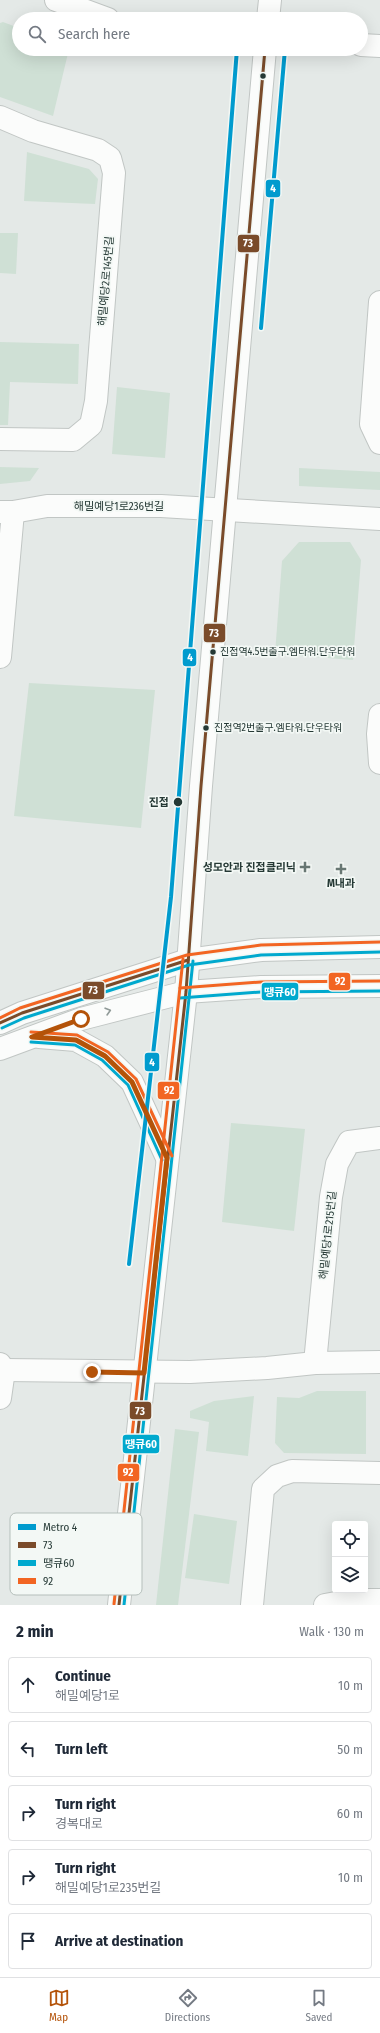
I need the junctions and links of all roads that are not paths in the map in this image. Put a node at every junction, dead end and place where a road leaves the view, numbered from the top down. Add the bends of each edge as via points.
1 (56, 0) edge
2 (270, 0) edge
3 (89, 12) edge
4 (269, 12) edge
5 (368, 45) edge
6 (380, 46) edge
7 (264, 56) edge
8 (0, 117) edge
9 (380, 302) edge
10 (0, 439) edge
11 (380, 443) edge
12 (225, 509) junction
13 (7, 512) edge
14 (380, 519) edge
15 (0, 657) edge
16 (380, 715) edge
17 (380, 763) edge
18 (380, 948) edge
19 (188, 960) junction
20 (380, 986) edge
21 (186, 992) junction
22 (0, 1022) edge
23 (32, 1037) junction
24 (0, 1049) edge
25 (380, 1138) edge
26 (167, 1158) junction
27 (315, 1362) junction
28 (380, 1362) edge
29 (2, 1367) edge
30 (144, 1373) junction
31 (0, 1398) edge
32 (380, 1473) edge
33 (128, 1513) edge
34 (119, 1595) edge
35 (380, 1600) edge
36 (118, 1605) edge
37 (252, 1605) edge
38 (325, 1605) edge

1 - 3 street
2 - 4 street
5 - 6 street
7 - 12 street
8 - 10 street, 해밀예당2로145번길 via 33,131 98,150 110,158 114,173 92,425 73,440
9 - 11 street via 371,424
12 - 13 street, 해밀예당1로236번길 via 47,506
12 - 14 street, 해밀예당1로236번길
12 - 19 street
13 - 15 street, 해밀예당1로236번길
16 - 17 street
18 - 19 street via 261,950
19 - 21 street
19 - 22 street
20 - 21 street via 261,987
23 -> 21 street via 81,1019
21 - 26 street
23 - 24 street
23 - 26 street via 76,1040 105,1056 132,1082
25 - 27 street, 해밀예당1로215번길 via 349,1142 337,1164 331,1197
26 - 30 street
27 - 28 street
27 - 30 street via 267,1368
29 - 30 street
29 - 31 street
30 - 33 street
32 - 37 street via 292,1471 277,1476 263,1489
34 - 36 street
35 - 38 street via 352,1600

